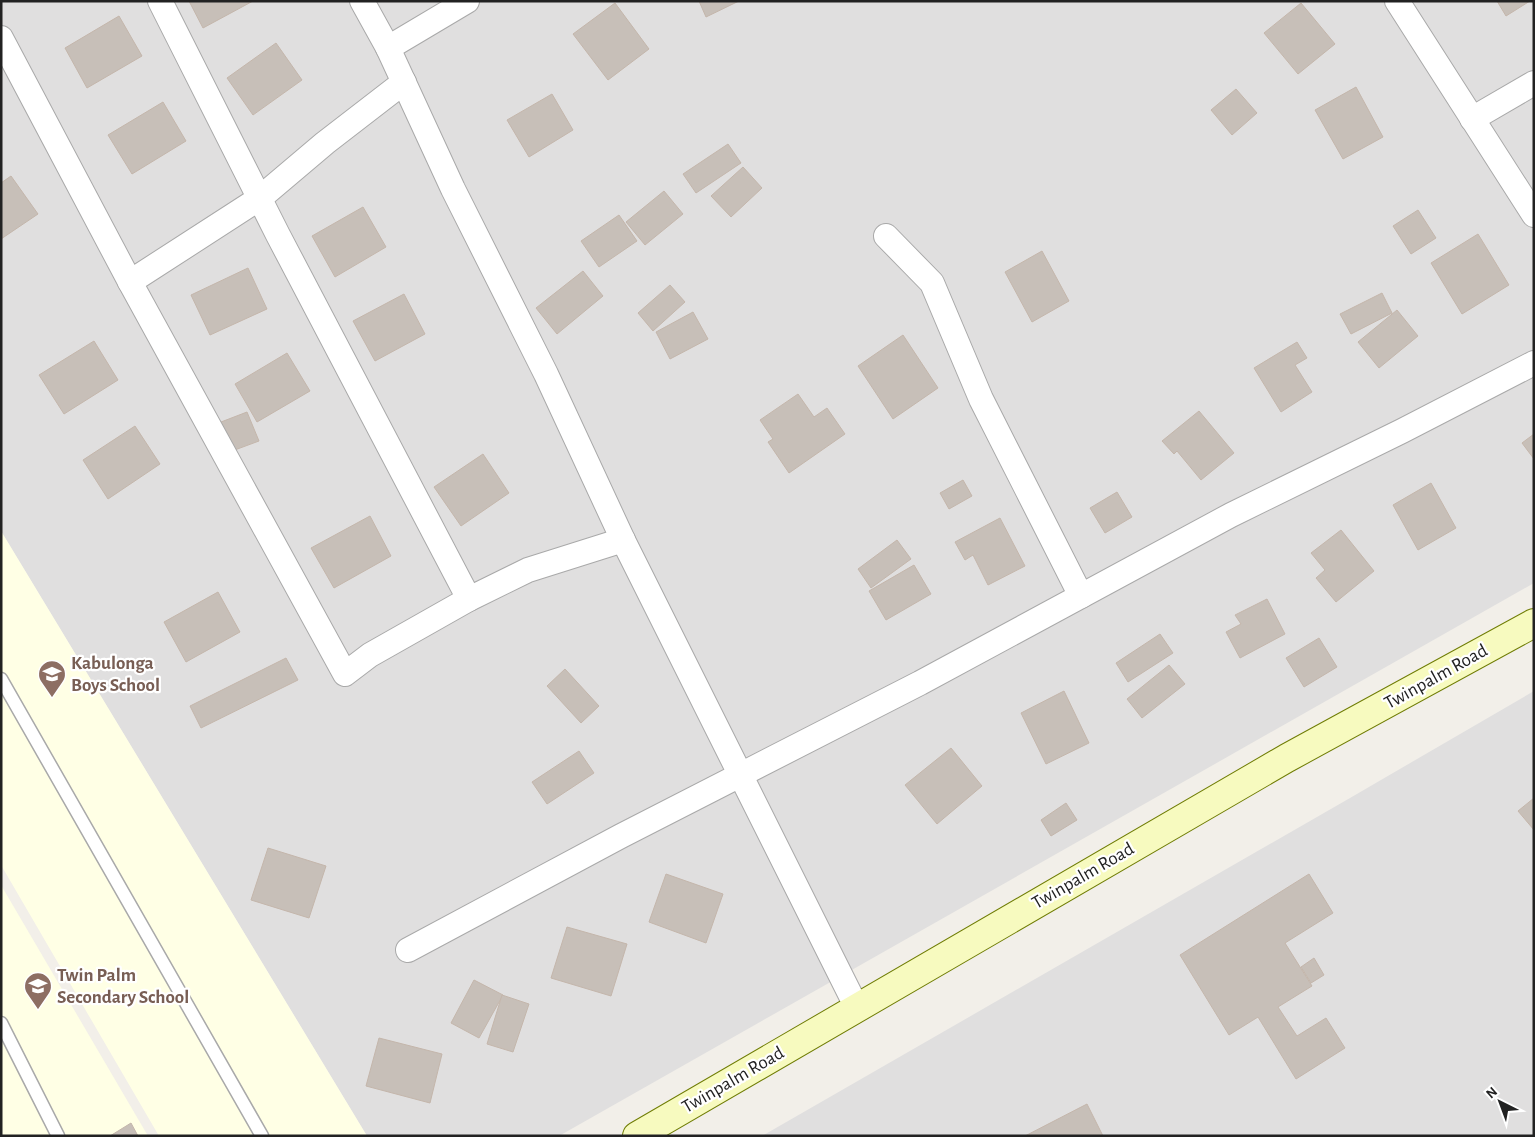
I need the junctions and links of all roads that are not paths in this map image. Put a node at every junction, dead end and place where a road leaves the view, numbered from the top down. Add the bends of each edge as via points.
1 (160, 1) edge
2 (362, 1) edge
3 (468, 1) edge
4 (1396, 1) edge
5 (1, 38) edge
6 (388, 48) junction
7 (404, 82) junction
8 (1534, 83) edge
9 (1472, 119) junction
10 (260, 198) junction
11 (1534, 214) edge
12 (886, 236) dead end
13 (130, 282) junction
14 (1534, 363) edge
15 (622, 540) junction
16 (1082, 596) junction
17 (469, 599) junction
18 (1534, 623) edge
19 (1, 679) edge
20 (740, 776) junction
21 (408, 950) dead end
22 (857, 1008) junction
23 (1, 1024) edge
24 (58, 1136) edge
25 (262, 1136) edge
26 (637, 1136) edge

1 - 10 street
2 - 6 street
3 - 6 street
4 - 9 street
5 - 13 street
6 - 7 street
7 - 10 street
7 - 15 street via 546,374
8 - 9 street
9 - 11 street
10 - 13 street
10 - 17 street
12 - 16 street via 932,283 981,399
13 - 17 street via 345,674 370,655
14 - 16 street via 1231,515
15 - 17 street via 528,570
15 - 20 street
16 - 20 street
18 - 22 main road, Twinpalm Road via 1287,758
19 - 25 lane
20 - 21 street via 620,836
20 - 22 street
22 - 26 main road, Twinpalm Road
23 - 24 lane

